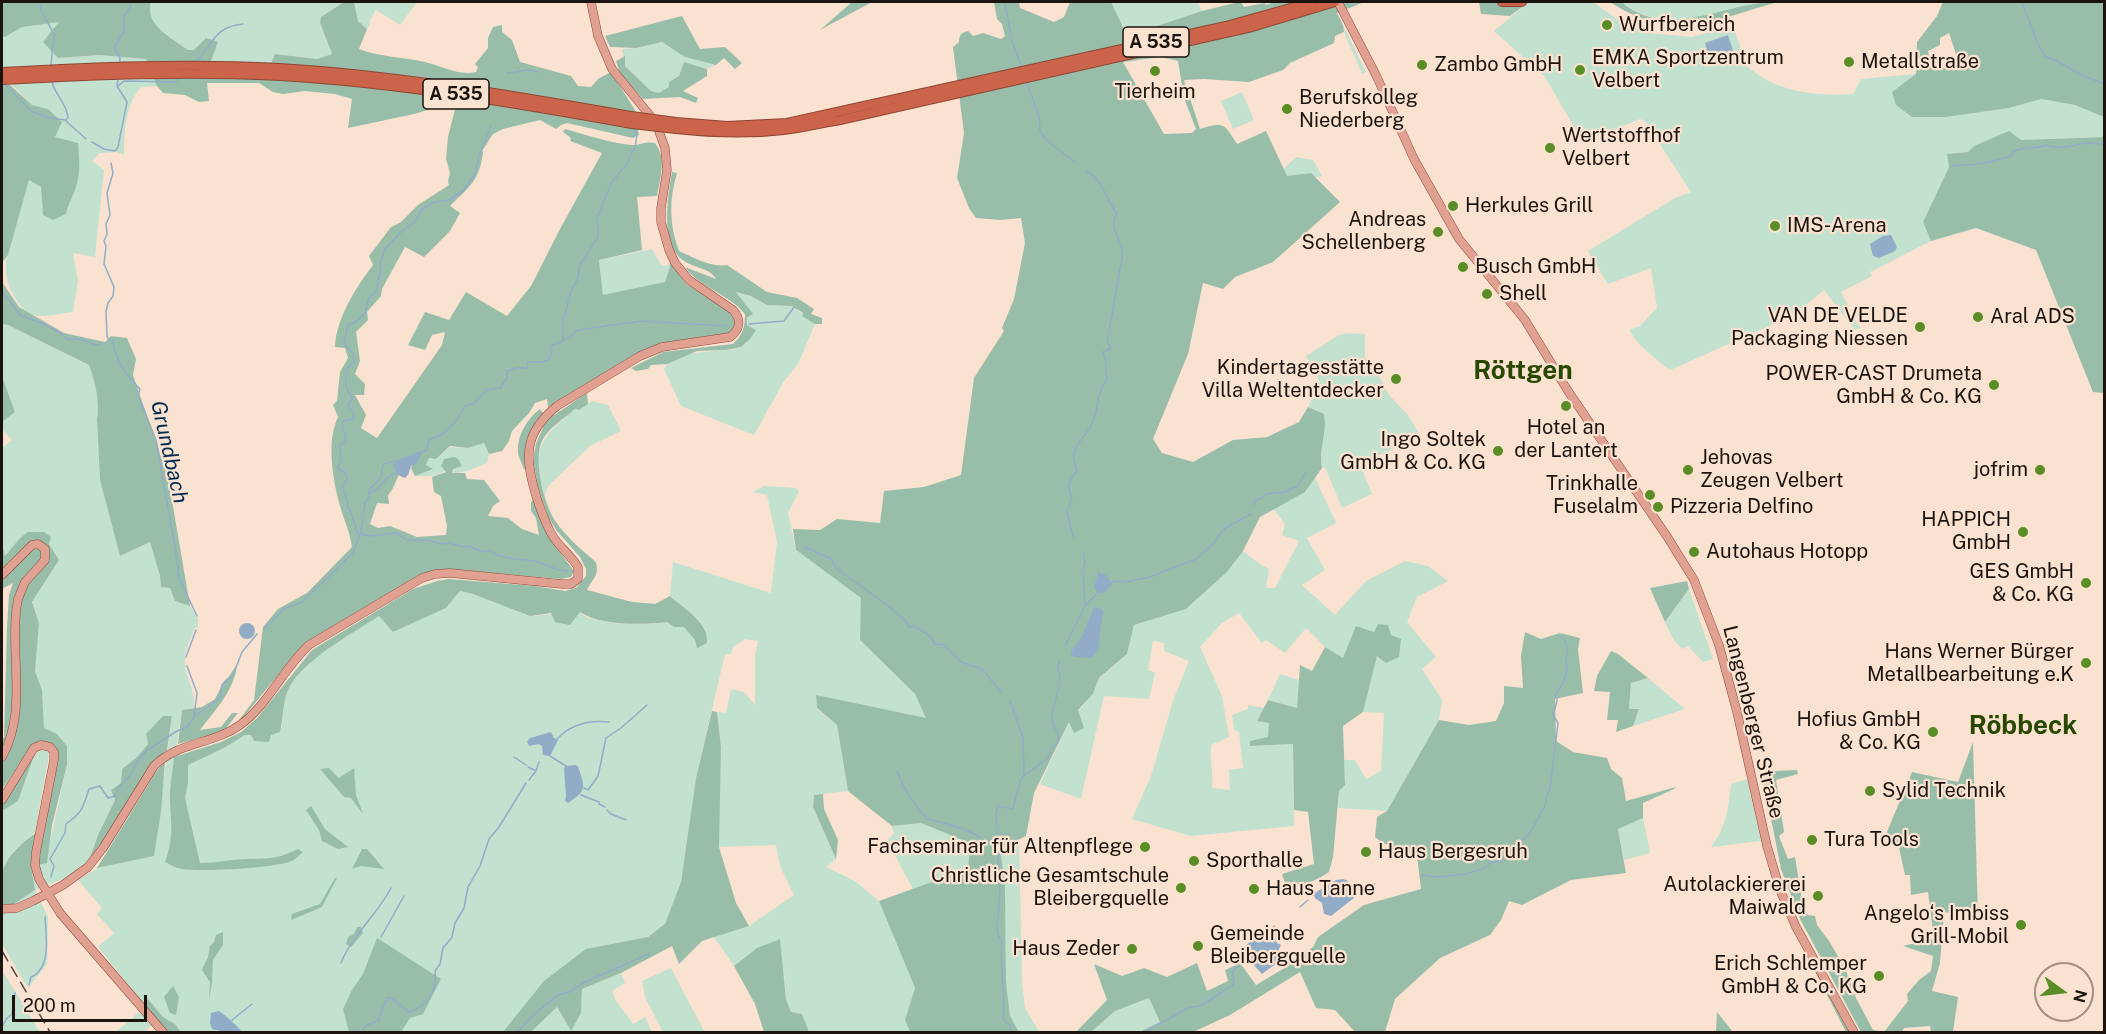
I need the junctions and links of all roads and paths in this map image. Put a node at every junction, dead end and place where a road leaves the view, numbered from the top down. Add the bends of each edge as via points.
1 (591, 2) edge
2 (1312, 2) edge
3 (1502, 2) edge
4 (1522, 2) edge
5 (1337, 3) edge
6 (1086, 61) junction
7 (2, 72) edge
8 (279, 72) junction
9 (2, 80) edge
10 (2, 576) edge
11 (2, 757) edge
12 (2, 800) edge
13 (46, 893) junction
14 (2, 909) edge
15 (163, 1032) edge
16 (1854, 1032) edge

1 - 13 main road via 598,36 612,69 656,123 665,148 667,170 661,222 669,250 688,280 739,316 736,333 716,340 662,346 640,356 566,400 539,423 529,443 529,464 545,521 578,567 579,575 574,582 450,573 435,574 410,584 309,645 238,727 165,755 154,766 96,858 77,876
2 - 6 highway, A 535
3 - 4 highway
5 - 6 highway, A 535 via 1252,27
5 - 16 main road, Langenberger Straße via 1376,75 1414,159 1459,239 1525,320 1694,580 1722,654 1780,890
6 - 8 highway, A 535, bridge via 787,123 727,126 632,120 472,89 380,77
7 - 8 highway, A 535 via 138,66
8 - 9 highway, A 535
10 - 11 main road via 32,545 45,549 45,560 25,582 18,599 15,721
12 - 13 main road via 34,748 50,747 54,760 36,852 37,872
13 - 14 main road via 17,908
13 - 15 main road

